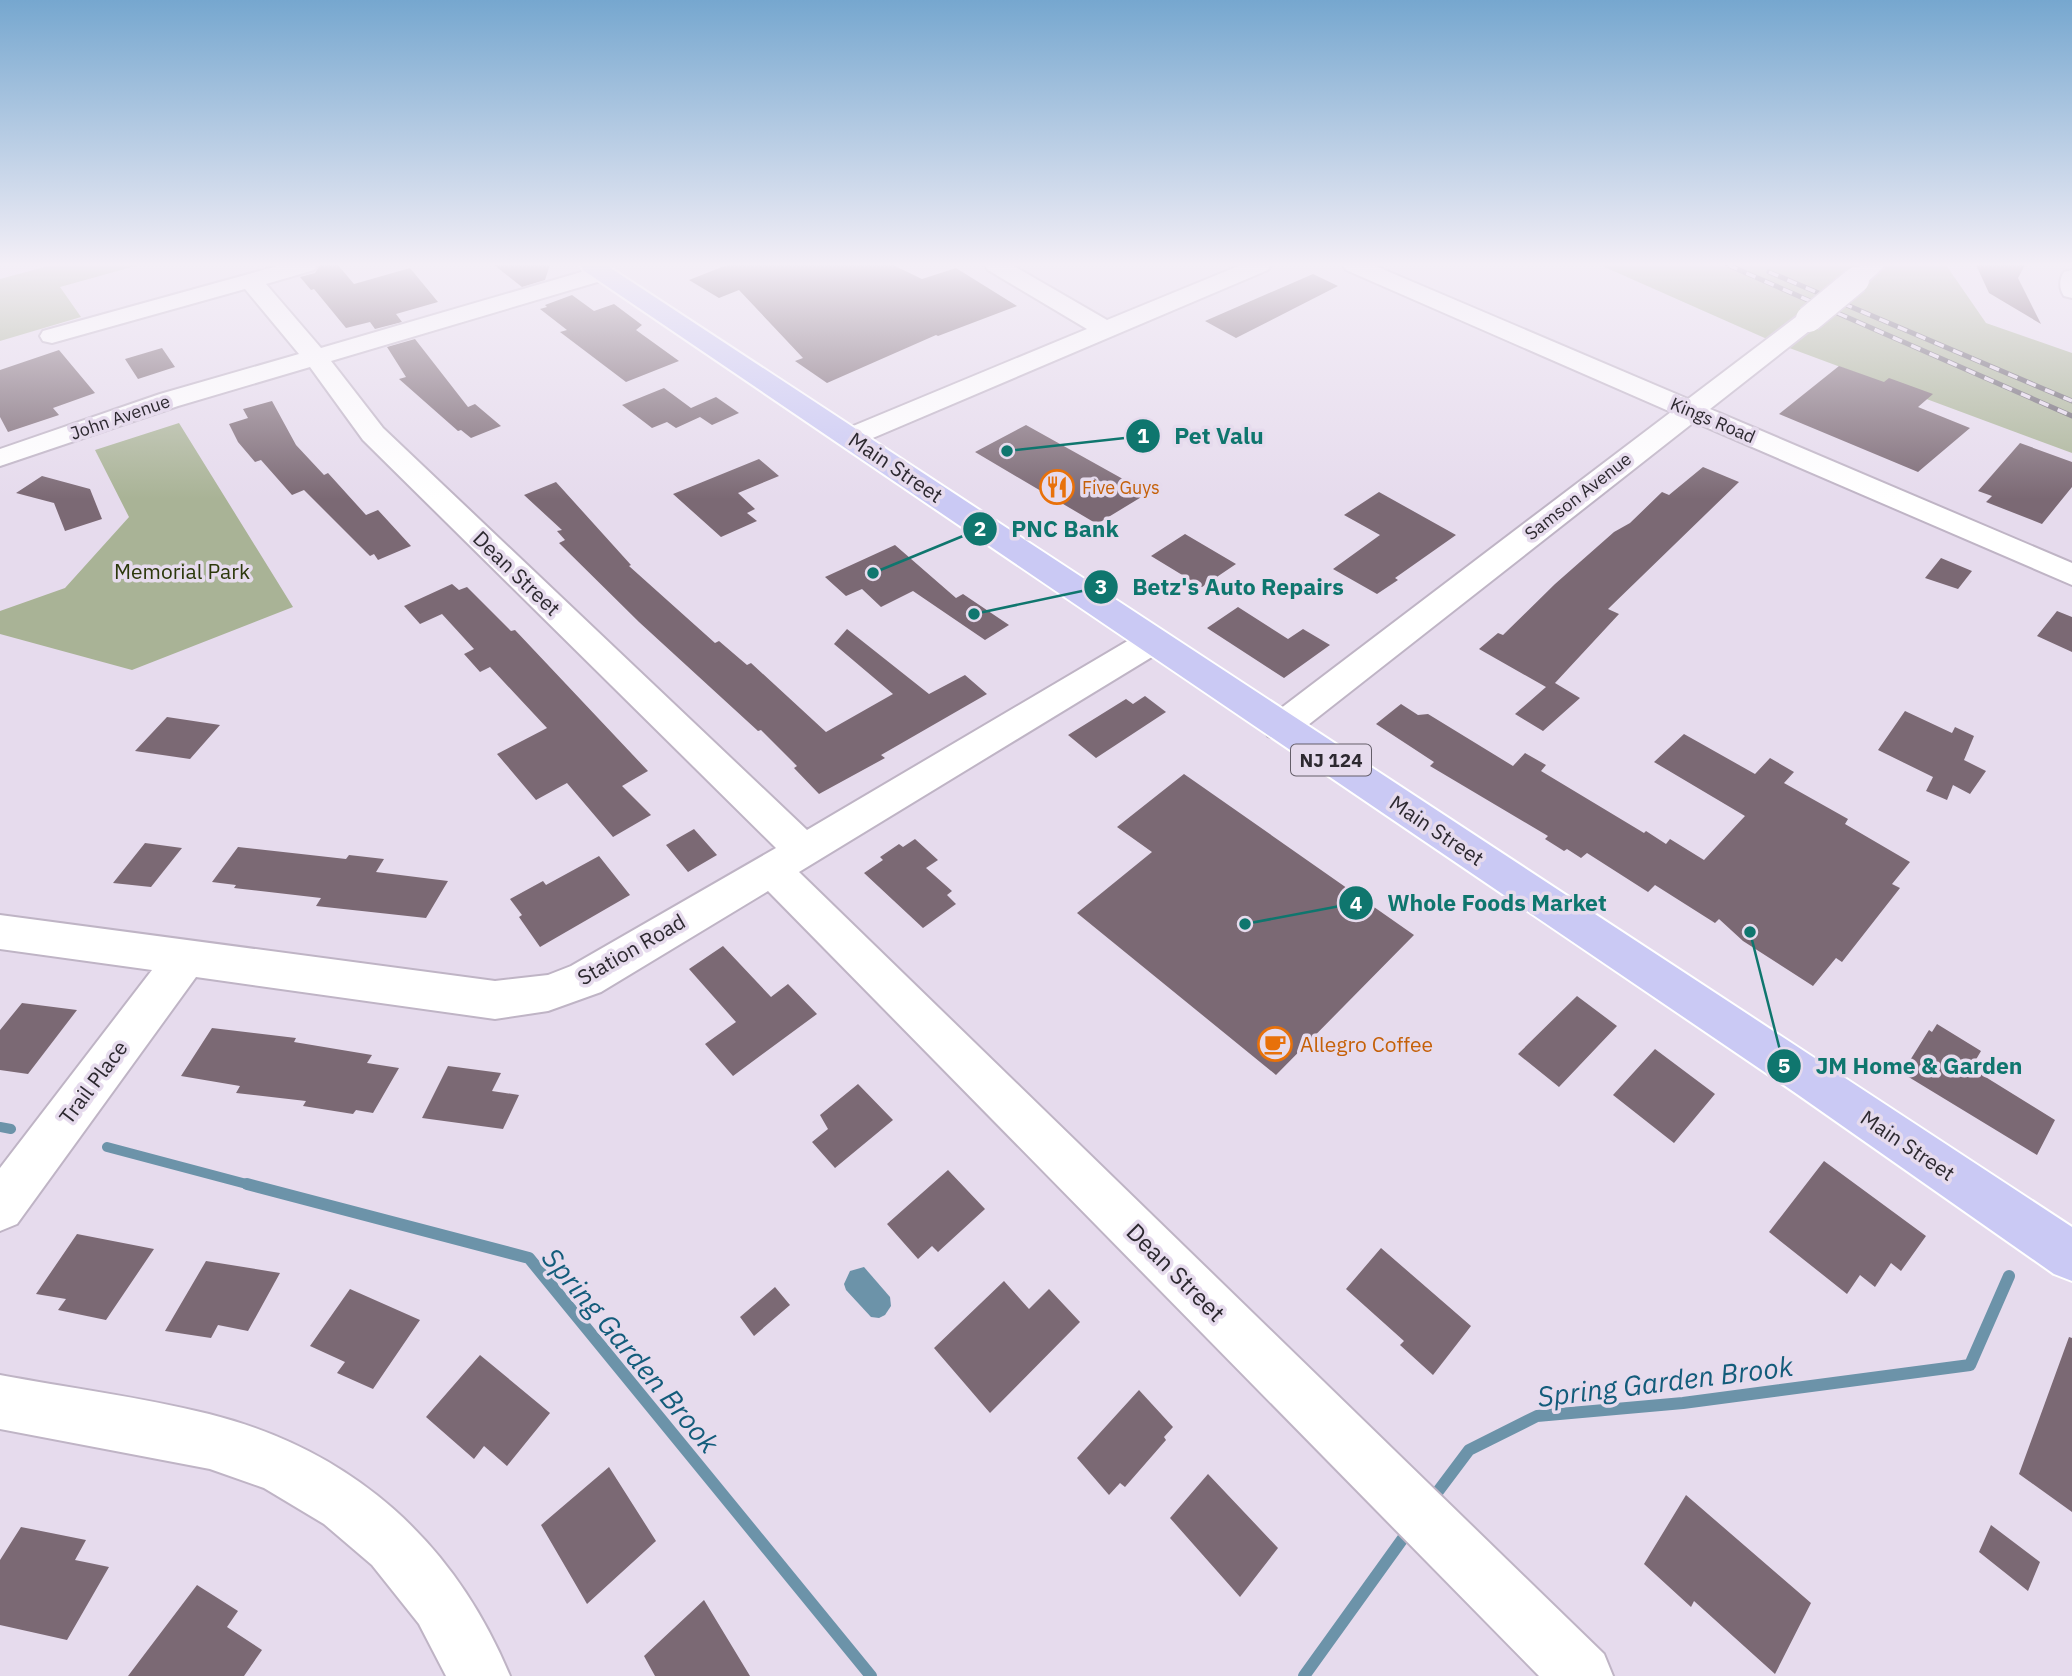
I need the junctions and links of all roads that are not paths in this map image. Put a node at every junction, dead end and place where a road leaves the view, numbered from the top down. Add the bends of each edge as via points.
1 (303, 343) edge
2 (363, 343) edge
3 (709, 343) edge
4 (1074, 343) edge
5 (1535, 343) edge
6 (1777, 343) edge
7 (316, 358) junction
8 (1689, 410) junction
9 (851, 437) junction
10 (0, 458) edge
11 (2072, 575) edge
12 (1153, 641) junction
13 (1281, 727) junction
14 (786, 859) junction
15 (0, 932) edge
16 (186, 957) junction
17 (0, 1207) edge
18 (2072, 1256) edge
19 (0, 1402) edge
20 (479, 1676) edge
21 (1582, 1676) edge

1 - 7 street, Dean Street
2 - 7 street, John Avenue
3 - 9 main road, Main Street / NJ 124
4 - 9 street
5 - 8 street, Kings Road
6 - 8 street, Samson Avenue, bridge
7 - 10 street, John Avenue via 134,411
7 - 14 street, Dean Street via 373,434
8 - 11 street, Kings Road
8 - 13 street, Samson Avenue
9 - 12 main road, Main Street / NJ 124
12 - 13 main road, Main Street / NJ 124
12 - 14 street, Station Road
13 - 18 main road, Main Street / NJ 124
14 - 16 street, Station Road via 586,979 510,1000
14 - 21 street, Dean Street via 1416,1511
15 - 16 street, Station Road
16 - 17 street, Trail Place
19 - 20 street via 210,1441 278,1465 344,1504 392,1545 440,1603

